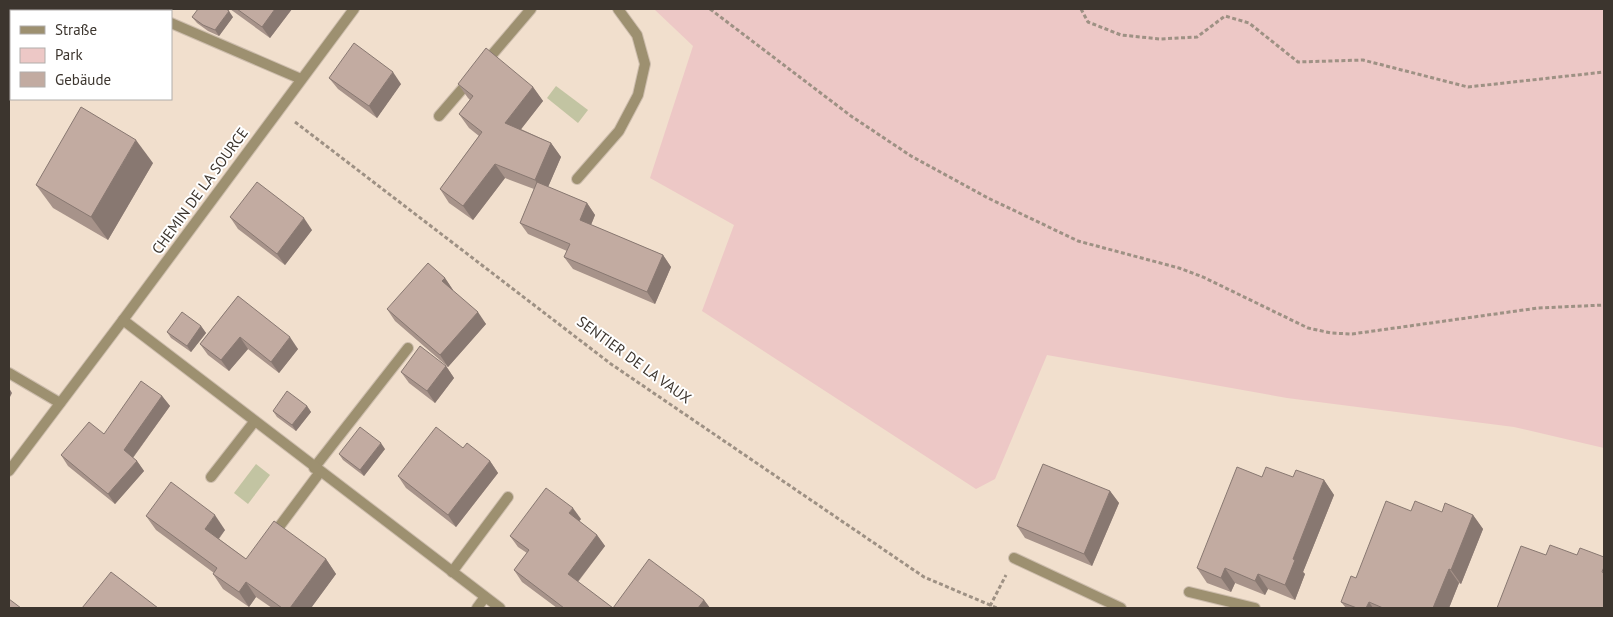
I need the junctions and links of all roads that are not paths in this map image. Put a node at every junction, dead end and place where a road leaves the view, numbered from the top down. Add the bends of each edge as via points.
1 (354, 9) edge
2 (531, 9) edge
3 (618, 9) edge
4 (172, 23) edge
5 (301, 79) junction
6 (439, 116) dead end
7 (577, 179) dead end
8 (123, 320) junction
9 (408, 348) dead end
10 (9, 373) edge
11 (60, 403) junction
12 (254, 422) junction
13 (317, 470) junction
14 (9, 471) edge
15 (211, 477) dead end
16 (508, 496) dead end
17 (268, 542) edge
18 (1014, 558) road end
19 (452, 572) junction
20 (1189, 592) dead end
21 (485, 597) junction
22 (477, 608) edge
23 (500, 608) edge
24 (1121, 608) edge
25 (1255, 608) edge

1 - 5 street, CHEMIN DE LA SOURCE
2 - 6 street
3 - 7 street via 637,35 645,64 638,95 619,131
4 - 5 street
5 - 8 street, CHEMIN DE LA SOURCE
8 - 11 street, CHEMIN DE LA SOURCE
8 - 12 street
9 - 13 street
10 - 11 street
11 - 14 street, CHEMIN DE LA SOURCE
12 - 13 street
12 - 15 street
13 - 17 street
13 - 19 street
16 - 19 street
18 - 24 street
19 - 21 street
20 - 25 street
21 - 22 street
21 - 23 street

